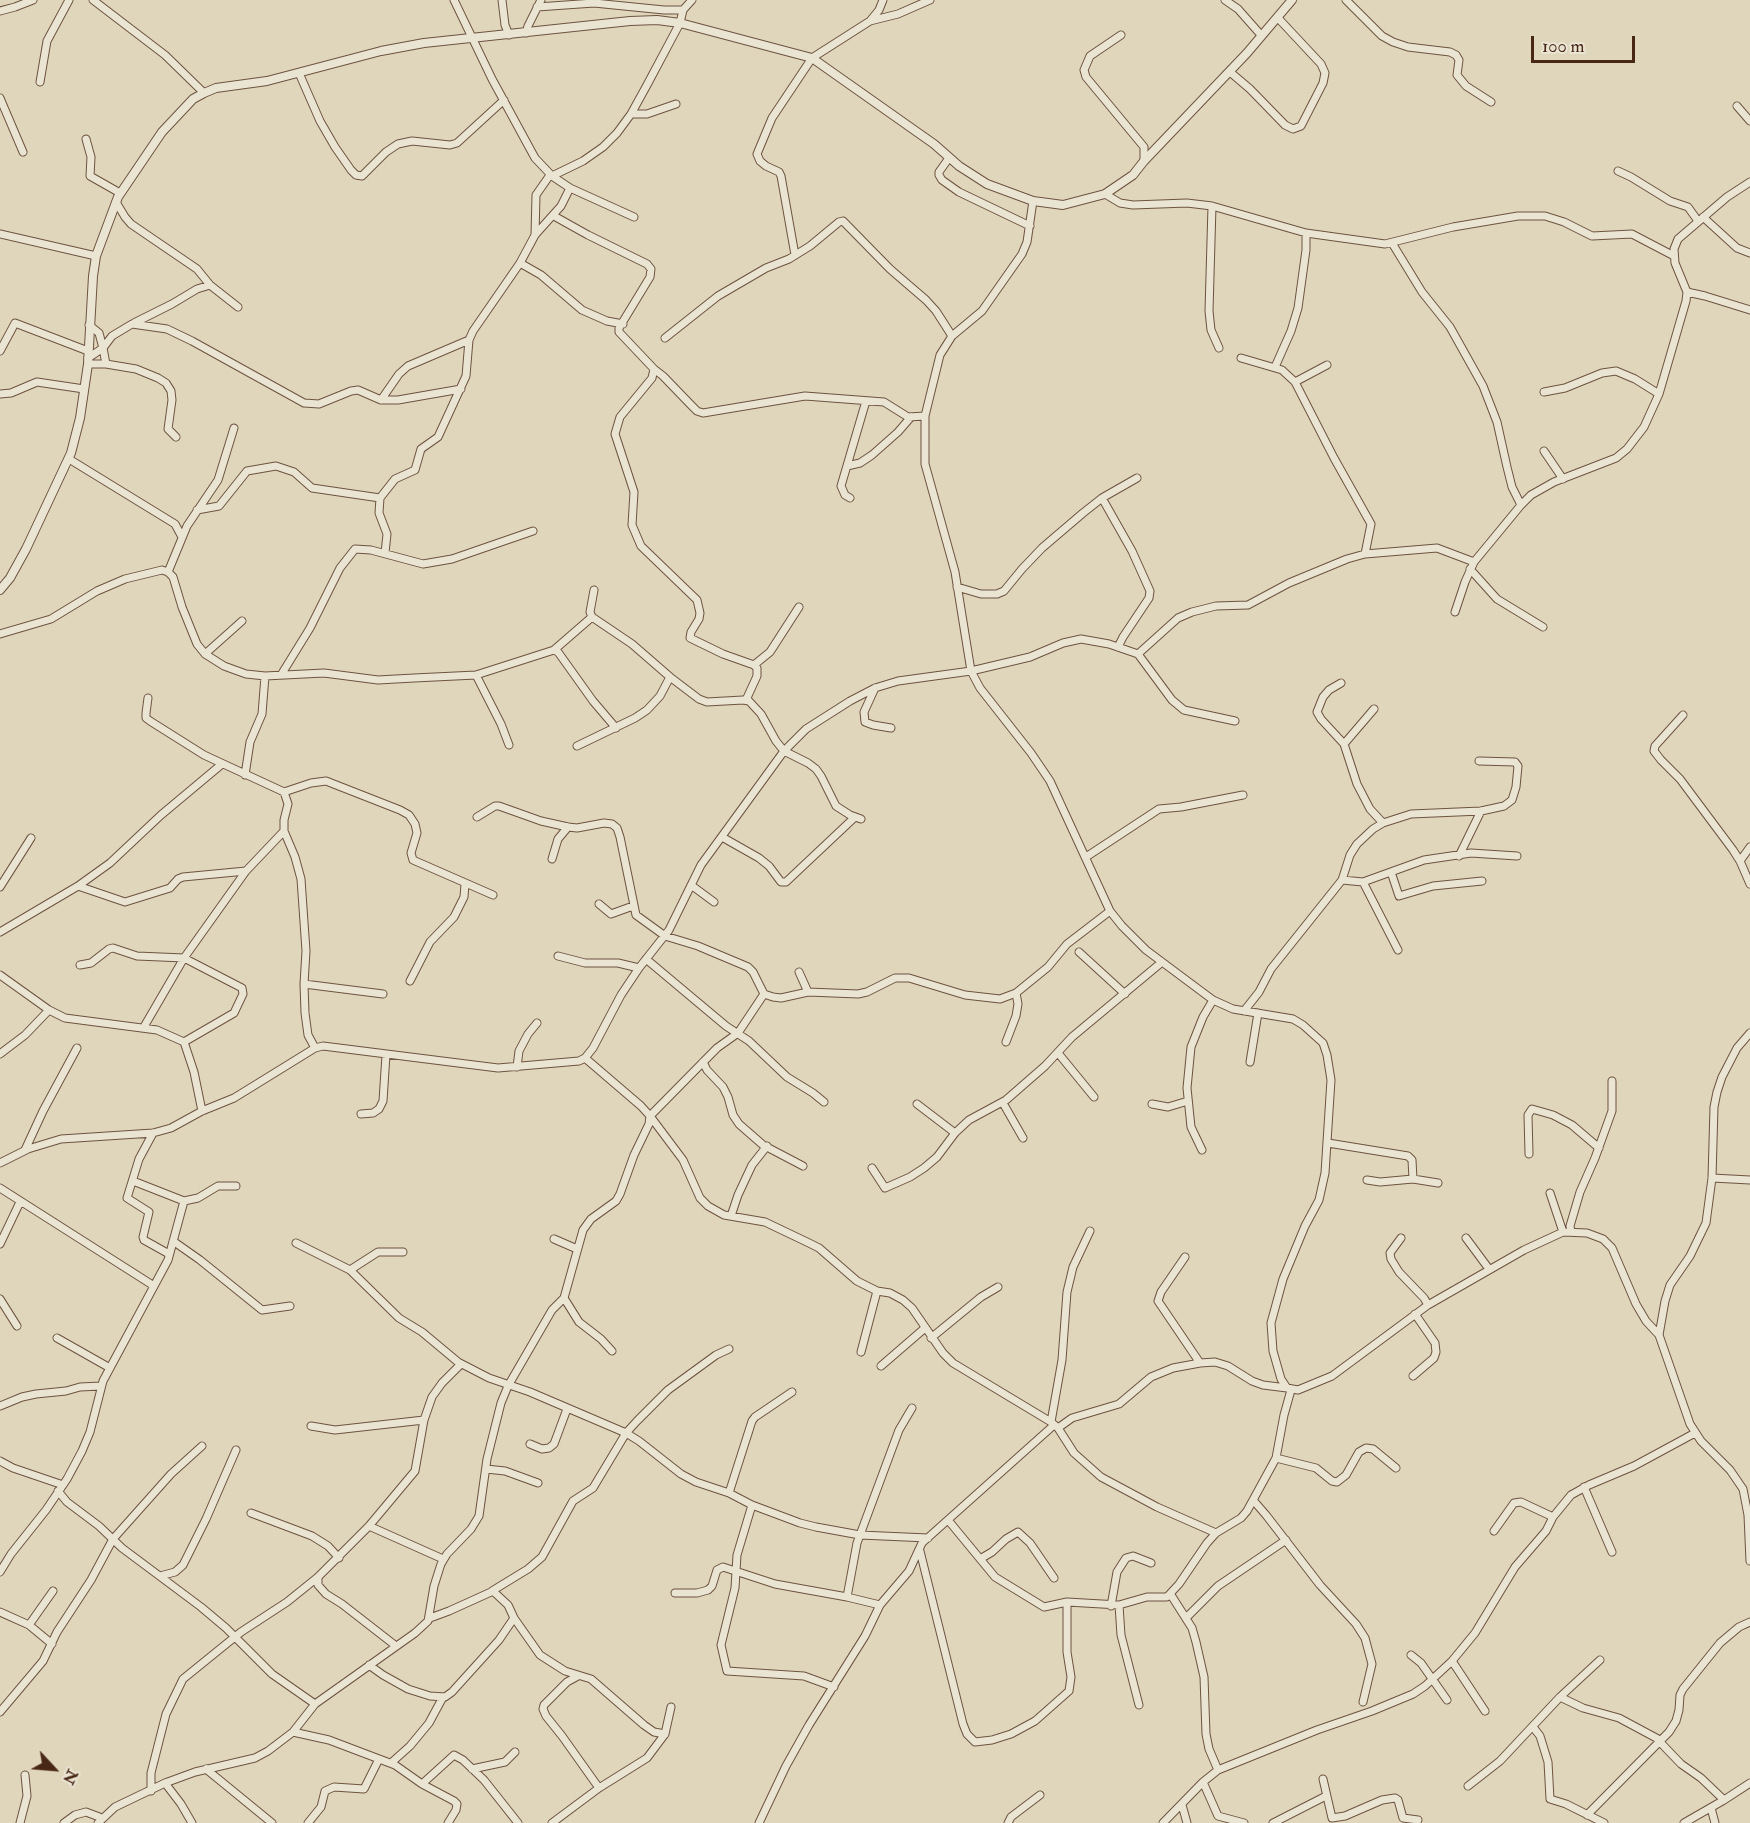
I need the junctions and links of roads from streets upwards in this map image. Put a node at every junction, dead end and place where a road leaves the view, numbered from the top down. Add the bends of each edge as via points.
1 (33, 0) edge
2 (69, 0) edge
3 (93, 0) edge
4 (454, 0) edge
5 (502, 0) edge
6 (541, 0) edge
7 (692, 0) edge
8 (883, 0) edge
9 (930, 0) edge
10 (1225, 0) edge
11 (1292, 0) edge
12 (1346, 0) edge
13 (537, 7) junction
14 (0, 10) edge
15 (683, 10) junction
16 (1278, 18) junction
17 (870, 21) junction
18 (680, 23) junction
19 (526, 33) junction
20 (509, 34) junction
21 (1121, 35) dead end
22 (1261, 35) junction
23 (471, 38) junction
24 (812, 58) junction
25 (1230, 72) junction
26 (299, 73) junction
27 (40, 82) dead end
28 (204, 93) junction
29 (0, 98) edge
30 (504, 100) junction
31 (1491, 102) dead end
32 (676, 104) dead end
33 (1737, 106) dead end
34 (631, 114) junction
35 (1750, 121) edge
36 (86, 139) dead end
37 (23, 152) dead end
38 (949, 158) junction
39 (1144, 161) junction
40 (1618, 171) dead end
41 (551, 176) junction
42 (1750, 182) edge
43 (570, 188) junction
44 (120, 193) junction
45 (1105, 194) junction
46 (1033, 201) junction
47 (116, 202) junction
48 (1212, 206) junction
49 (554, 216) junction
50 (634, 217) dead end
51 (1701, 219) junction
52 (1030, 226) junction
53 (1306, 232) junction
54 (0, 234) edge
55 (535, 235) junction
56 (1392, 243) junction
57 (1750, 253) edge
58 (795, 255) junction
59 (96, 256) junction
60 (1674, 256) junction
61 (520, 263) junction
62 (210, 285) junction
63 (1687, 292) junction
64 (238, 307) dead end
65 (1750, 310) edge
66 (132, 324) junction
67 (623, 324) junction
68 (89, 325) junction
69 (952, 336) junction
70 (665, 338) dead end
71 (469, 340) junction
72 (103, 348) junction
73 (1219, 348) dead end
74 (0, 351) edge
75 (88, 358) junction
76 (1241, 358) dead end
77 (106, 364) junction
78 (1327, 365) dead end
79 (1275, 367) junction
80 (654, 369) junction
81 (1295, 382) junction
82 (84, 389) junction
83 (461, 389) junction
84 (1544, 392) dead end
85 (0, 394) edge
86 (1659, 394) junction
87 (381, 400) junction
88 (866, 401) junction
89 (925, 416) junction
90 (911, 417) junction
91 (234, 428) dead end
92 (176, 437) dead end
93 (1544, 451) dead end
94 (69, 459) junction
95 (847, 466) junction
96 (1137, 478) dead end
97 (1563, 479) junction
98 (380, 498) junction
99 (850, 498) dead end
100 (1102, 498) junction
101 (1521, 505) junction
102 (197, 510) junction
103 (533, 531) dead end
104 (182, 537) junction
105 (386, 553) junction
106 (1365, 554) junction
107 (1472, 566) junction
108 (168, 572) junction
109 (957, 587) junction
110 (0, 590) edge
111 (594, 590) dead end
112 (799, 607) dead end
113 (1455, 612) dead end
114 (592, 618) junction
115 (243, 621) dead end
116 (1543, 627) dead end
117 (0, 634) edge
118 (1118, 647) junction
119 (554, 650) junction
120 (205, 654) junction
121 (1138, 654) junction
122 (754, 665) junction
123 (971, 671) junction
124 (281, 675) junction
125 (476, 675) junction
126 (265, 676) junction
127 (670, 677) junction
128 (1341, 683) dead end
129 (875, 688) junction
130 (148, 699) dead end
131 (746, 700) junction
132 (1374, 709) dead end
133 (1683, 715) dead end
134 (1235, 721) dead end
135 (616, 728) junction
136 (891, 728) dead end
137 (1344, 744) junction
138 (508, 745) dead end
139 (577, 746) dead end
140 (784, 751) junction
141 (1479, 761) dead end
142 (222, 764) junction
143 (245, 775) junction
144 (284, 792) junction
145 (1242, 795) dead end
146 (1481, 811) junction
147 (477, 817) dead end
148 (1383, 823) junction
149 (568, 826) junction
150 (284, 831) junction
151 (722, 837) junction
152 (31, 838) dead end
153 (1750, 847) edge
154 (1460, 856) junction
155 (1517, 856) dead end
156 (1086, 857) junction
157 (552, 859) dead end
158 (1740, 861) junction
159 (246, 871) junction
160 (1391, 872) junction
161 (1342, 880) junction
162 (1482, 881) dead end
163 (1363, 882) junction
164 (465, 884) junction
165 (1750, 884) edge
166 (691, 885) junction
167 (78, 886) junction
168 (0, 887) edge
169 (493, 895) dead end
170 (714, 902) dead end
171 (599, 904) dead end
172 (633, 906) junction
173 (1110, 910) junction
174 (0, 932) edge
175 (665, 936) junction
176 (1398, 950) dead end
177 (1079, 952) dead end
178 (558, 956) dead end
179 (184, 958) junction
180 (646, 959) junction
181 (1162, 962) junction
182 (80, 965) dead end
183 (639, 968) junction
184 (800, 972) dead end
185 (0, 975) edge
186 (410, 981) dead end
187 (304, 984) junction
188 (808, 992) junction
189 (1016, 993) junction
190 (382, 994) dead end
191 (764, 994) junction
192 (1125, 994) junction
193 (1213, 1000) junction
194 (49, 1011) junction
195 (1244, 1011) junction
196 (1258, 1013) junction
197 (537, 1023) dead end
198 (144, 1025) dead end
199 (738, 1033) junction
200 (1750, 1033) edge
201 (184, 1042) junction
202 (1006, 1042) dead end
203 (77, 1048) dead end
204 (315, 1048) junction
205 (1058, 1053) junction
206 (0, 1054) edge
207 (386, 1055) junction
208 (585, 1058) junction
209 (703, 1062) junction
210 (1250, 1062) dead end
211 (517, 1067) junction
212 (1612, 1081) dead end
213 (1094, 1098) dead end
214 (1188, 1101) junction
215 (824, 1102) dead end
216 (1003, 1103) junction
217 (917, 1104) dead end
218 (1152, 1104) dead end
219 (202, 1111) junction
220 (361, 1114) dead end
221 (650, 1116) junction
222 (153, 1133) junction
223 (955, 1133) junction
224 (1023, 1138) dead end
225 (1328, 1143) junction
226 (767, 1146) junction
227 (1599, 1148) junction
228 (25, 1150) junction
229 (1202, 1150) dead end
230 (1529, 1154) dead end
231 (0, 1163) edge
232 (803, 1166) dead end
233 (872, 1168) dead end
234 (1712, 1178) junction
235 (1413, 1179) junction
236 (1367, 1180) dead end
237 (1750, 1180) edge
238 (133, 1181) junction
239 (1438, 1183) dead end
240 (236, 1186) dead end
241 (0, 1188) edge
242 (1550, 1193) dead end
243 (184, 1201) junction
244 (20, 1202) junction
245 (731, 1216) junction
246 (1090, 1232) dead end
247 (1567, 1232) junction
248 (1401, 1238) dead end
249 (1466, 1238) dead end
250 (554, 1239) dead end
251 (173, 1241) junction
252 (296, 1242) dead end
253 (0, 1244) edge
254 (577, 1249) junction
255 (403, 1252) dead end
256 (169, 1254) junction
257 (1185, 1257) dead end
258 (1489, 1269) junction
259 (350, 1270) junction
260 (154, 1286) junction
261 (998, 1287) dead end
262 (877, 1291) junction
263 (564, 1298) junction
264 (0, 1299) edge
265 (1428, 1305) junction
266 (290, 1306) dead end
267 (1415, 1314) junction
268 (17, 1326) dead end
269 (925, 1328) junction
270 (1659, 1335) junction
271 (57, 1338) dead end
272 (931, 1338) junction
273 (729, 1349) dead end
274 (612, 1352) dead end
275 (861, 1352) dead end
276 (1200, 1363) junction
277 (461, 1364) junction
278 (881, 1366) dead end
279 (110, 1368) junction
280 (1413, 1376) dead end
281 (101, 1386) junction
282 (508, 1386) junction
283 (1289, 1389) junction
284 (792, 1392) dead end
285 (0, 1406) edge
286 (912, 1408) dead end
287 (567, 1409) junction
288 (424, 1420) junction
289 (1054, 1425) junction
290 (311, 1426) dead end
291 (627, 1433) junction
292 (1695, 1433) junction
293 (530, 1444) dead end
294 (202, 1446) dead end
295 (236, 1450) dead end
296 (1276, 1458) junction
297 (0, 1461) edge
298 (1396, 1468) dead end
299 (486, 1469) junction
300 (538, 1483) dead end
301 (1584, 1487) junction
302 (61, 1488) junction
303 (729, 1493) junction
304 (1253, 1500) junction
305 (752, 1505) junction
306 (251, 1513) dead end
307 (1553, 1517) junction
308 (948, 1520) junction
309 (369, 1526) junction
310 (1494, 1531) dead end
311 (1216, 1533) junction
312 (860, 1535) junction
313 (928, 1538) junction
314 (113, 1539) junction
315 (1286, 1540) junction
316 (920, 1551) junction
317 (1612, 1552) dead end
318 (339, 1558) junction
319 (443, 1559) junction
320 (980, 1559) junction
321 (1750, 1561) edge
322 (1151, 1563) dead end
323 (0, 1572) edge
324 (738, 1572) junction
325 (160, 1576) junction
326 (318, 1577) junction
327 (1054, 1578) dead end
328 (52, 1591) dead end
329 (492, 1591) junction
330 (675, 1593) dead end
331 (1171, 1595) junction
332 (847, 1597) junction
333 (1067, 1602) junction
334 (880, 1605) junction
335 (1115, 1605) junction
336 (0, 1612) edge
337 (430, 1617) junction
338 (514, 1618) junction
339 (1186, 1618) junction
340 (1750, 1622) edge
341 (29, 1625) junction
342 (235, 1638) junction
343 (52, 1644) junction
344 (396, 1646) junction
345 (1411, 1656) dead end
346 (1600, 1660) dead end
347 (1452, 1661) junction
348 (369, 1665) junction
349 (579, 1676) junction
350 (1432, 1680) junction
351 (834, 1687) junction
352 (443, 1697) junction
353 (1560, 1697) junction
354 (1447, 1700) dead end
355 (1363, 1702) dead end
356 (315, 1704) junction
357 (1139, 1705) dead end
358 (672, 1707) dead end
359 (0, 1711) edge
360 (1485, 1711) dead end
361 (1533, 1727) junction
362 (293, 1732) junction
363 (664, 1734) junction
364 (1659, 1741) junction
365 (514, 1752) dead end
366 (379, 1759) junction
367 (391, 1763) junction
368 (206, 1769) junction
369 (472, 1769) junction
370 (1218, 1770) junction
371 (25, 1775) dead end
372 (1323, 1779) dead end
373 (1203, 1782) junction
374 (165, 1783) junction
375 (1750, 1783) edge
376 (422, 1784) junction
377 (1468, 1786) dead end
378 (599, 1788) junction
379 (151, 1791) junction
380 (1040, 1795) dead end
381 (1326, 1796) junction
382 (1724, 1800) junction
383 (1182, 1805) junction
384 (1711, 1808) junction
385 (1587, 1815) junction
386 (100, 1820) edge
387 (1418, 1820) dead end
388 (1331, 1821) edge
389 (20, 1823) edge
390 (64, 1823) edge
391 (192, 1823) edge
392 (272, 1823) edge
393 (308, 1823) edge
394 (448, 1823) edge
395 (518, 1823) edge
396 (552, 1823) edge
397 (759, 1823) edge
398 (1008, 1823) edge
399 (1163, 1823) edge
400 (1187, 1823) edge
401 (1244, 1823) edge
402 (1273, 1823) edge
403 (1604, 1823) edge
404 (1684, 1823) edge
405 (1715, 1823) edge

1 - 14 street
2 - 27 street via 47,41
3 - 28 street via 165,55
4 - 23 street
5 - 20 street
6 - 13 street
7 - 15 street
8 - 17 street
9 - 17 street
10 - 22 street
11 - 16 street
12 - 31 street via 1393,42 1456,55 1457,75 1466,86
13 - 15 street via 594,3
13 - 19 street
15 - 18 street
16 - 22 street
16 - 25 street via 1325,73 1301,126 1293,129 1286,125
17 - 24 street
18 - 19 street via 630,21
18 - 24 street
18 - 34 street
19 - 20 street
20 - 23 street
21 - 39 street via 1090,56 1084,70 1144,147
22 - 25 street
23 - 26 street via 381,51
23 - 30 street
24 - 38 street
24 - 58 street via 778,107 756,154 765,166 782,176
25 - 39 street
26 - 28 street
26 - 30 street via 335,147 351,170 362,176 398,144 457,142
28 - 44 street via 193,99 162,132
29 - 37 street
30 - 41 street via 535,158
32 - 34 street via 647,114
33 - 35 street
34 - 41 street via 603,147 583,162
36 - 44 street via 91,157 90,176
38 - 46 street via 987,184
38 - 52 street via 939,172 942,180 958,192
39 - 45 street via 1133,175
40 - 51 street via 1688,207
41 - 43 street
41 - 55 street via 536,195
42 - 51 street
43 - 49 street
43 - 50 street
44 - 47 street
45 - 46 street via 1063,205
45 - 48 street via 1133,205
46 - 52 street
47 - 59 street
47 - 62 street via 131,224 197,269
48 - 53 street
48 - 73 street via 1209,311 1210,330
49 - 55 street
49 - 67 street via 651,269
51 - 57 street via 1737,248
51 - 60 street via 1678,239
52 - 69 street via 1022,254 1008,277 982,311
53 - 56 street
53 - 79 street via 1298,308
54 - 59 street
55 - 61 street
56 - 60 street via 1430,231 1529,215 1545,216 1592,236 1632,234
56 - 101 street via 1422,292 1450,327 1483,386
58 - 69 street via 838,222 845,221 926,300
58 - 70 street via 718,296
59 - 68 street
60 - 63 street
61 - 67 street via 541,275 582,310
61 - 71 street
62 - 64 street
62 - 66 street
63 - 65 street
63 - 86 street via 1684,315
66 - 72 street via 112,336
66 - 87 street via 175,333 304,403 319,404 358,390
67 - 80 street via 619,332
68 - 72 street via 99,333
68 - 75 street
69 - 89 street via 940,355
71 - 83 street via 468,369
71 - 87 street via 408,366
72 - 75 street
72 - 77 street
74 - 75 street via 15,323
75 - 77 street
75 - 82 street
76 - 79 street
77 - 92 street via 136,369 166,383 172,400 168,429
78 - 81 street
79 - 81 street
80 - 88 street via 697,411 703,412 805,396
80 - 122 street via 652,378 620,417 615,434 634,492 632,525 641,546 697,600 699,619 690,638
81 - 106 street via 1371,524
82 - 85 street via 37,382
82 - 94 street
83 - 87 street
83 - 98 street via 438,437 421,449 415,470 395,479
84 - 86 street via 1616,371
86 - 97 street via 1644,427 1627,449 1608,462
88 - 90 street via 884,402
88 - 95 street
89 - 90 street
89 - 109 street via 925,464
90 - 95 street via 872,455
91 - 102 street via 218,480
93 - 97 street
94 - 104 street via 175,525
94 - 110 street via 26,549
95 - 99 street via 841,486
96 - 100 street
97 - 101 street via 1531,495
98 - 102 street via 312,488 294,472 276,466 247,471 219,506
98 - 105 street via 379,513 387,534
100 - 109 street via 1042,548 1004,591 981,594
100 - 118 street via 1150,591
101 - 107 street
102 - 104 street
103 - 105 street via 432,563
104 - 108 street
105 - 124 street via 360,548 350,553
106 - 107 street via 1437,548
106 - 121 street via 1289,583 1248,604 1216,606 1178,618
107 - 113 street
107 - 116 street via 1497,599
108 - 117 street via 126,579 83,598 51,619
108 - 120 street via 191,633
109 - 123 street
111 - 114 street
112 - 122 street via 770,652
114 - 119 street
114 - 127 street via 632,644
115 - 120 street
118 - 121 street
118 - 123 street via 1081,639 1030,657
119 - 125 street
119 - 135 street
120 - 126 street via 224,666
121 - 134 street via 1184,710
122 - 131 street via 757,676
123 - 129 street
123 - 156 street via 1050,781
124 - 125 street via 324,673 378,680
124 - 126 street
125 - 138 street
126 - 143 street via 262,714 250,742
127 - 131 street via 707,702
127 - 135 street via 647,710
128 - 137 street via 1323,697 1317,712
129 - 136 street via 864,712 865,722
129 - 140 street via 814,723
130 - 142 street via 147,718
131 - 140 street via 761,714
132 - 137 street
133 - 158 street via 1654,751 1680,779
135 - 139 street
137 - 148 street via 1357,784 1370,809
140 - 151 street
140 - 151 street via 816,769 836,806 858,818 786,882 781,882 759,858
141 - 146 street via 1515,762 1518,766 1512,800
142 - 143 street
142 - 167 street
143 - 144 street
144 - 150 street via 288,804
144 - 164 street via 326,781 400,810 415,824 413,860
145 - 156 street via 1159,809
146 - 148 street via 1410,814
146 - 154 street
147 - 149 street via 499,806
148 - 161 street via 1357,844
149 - 157 street via 558,839
149 - 172 street via 604,823 617,828
150 - 159 street
150 - 187 street via 301,879
151 - 166 street
152 - 168 street
153 - 158 street
154 - 155 street
154 - 160 street via 1424,860
156 - 173 street
158 - 165 street
159 - 167 street via 183,877 170,888 125,902
159 - 179 street
160 - 162 street via 1400,896 1433,886
160 - 163 street
161 - 163 street
161 - 195 street via 1271,969
163 - 176 street
164 - 169 street
164 - 186 street via 464,897 453,917 430,942
166 - 170 street
166 - 175 street
167 - 174 street
171 - 172 street via 611,914
172 - 175 street via 641,920
173 - 181 street via 1134,939
173 - 189 street
175 - 180 street
175 - 191 street via 748,967
177 - 192 street
178 - 183 street
179 - 182 street via 137,956 113,948 91,963
179 - 198 street
179 - 201 street via 243,991 234,1013
180 - 183 street
180 - 199 street
181 - 192 street
181 - 193 street
183 - 208 street
184 - 188 street
185 - 194 street
187 - 190 street
187 - 204 street via 308,1035
188 - 189 street via 858,994 895,978 909,978 995,1000
188 - 191 street via 781,998
189 - 202 street via 1016,1016
191 - 199 street
192 - 205 street
193 - 195 street
193 - 214 street via 1191,1047
194 - 201 street via 65,1018 157,1030
194 - 206 street
195 - 196 street
196 - 210 street
196 - 225 street via 1293,1019 1323,1043 1331,1080
197 - 211 street via 519,1050
199 - 209 street
199 - 215 street via 787,1077
200 - 234 street via 1737,1048 1717,1092
201 - 219 street
203 - 228 street
204 - 207 street via 336,1046
204 - 219 street via 234,1098
205 - 213 street
205 - 216 street
207 - 211 street
207 - 220 street via 383,1101 374,1113
208 - 211 street
208 - 221 street
209 - 221 street
209 - 226 street via 723,1087 739,1124
212 - 227 street via 1612,1111
214 - 218 street via 1168,1107
214 - 229 street via 1191,1127
216 - 223 street via 969,1120
216 - 224 street
217 - 223 street
219 - 222 street
221 - 245 street via 683,1160 700,1198
221 - 254 street via 620,1194 591,1219
222 - 228 street via 72,1138
222 - 238 street
223 - 233 street via 937,1157 888,1188
225 - 235 street via 1408,1156 1412,1160
225 - 283 street via 1319,1200 1283,1279 1271,1323 1277,1369
226 - 232 street
226 - 245 street via 752,1165
227 - 230 street via 1572,1125 1532,1109 1528,1115
227 - 247 street
228 - 231 street
234 - 237 street
234 - 270 street via 1706,1223 1670,1285
235 - 236 street
235 - 239 street
238 - 243 street
238 - 256 street via 128,1200 149,1212 142,1237
240 - 243 street via 222,1184
241 - 244 street
242 - 247 street
243 - 251 street
244 - 253 street
244 - 260 street
245 - 262 street via 765,1222 819,1248 857,1281
246 - 289 street via 1073,1267 1067,1292
247 - 258 street
247 - 270 street via 1587,1233 1603,1239 1612,1248 1636,1304
248 - 265 street via 1390,1253 1391,1259
249 - 258 street
250 - 254 street
251 - 256 street
251 - 266 street via 262,1310
252 - 259 street
254 - 263 street
255 - 259 street via 378,1251
256 - 260 street
257 - 276 street via 1158,1301
258 - 265 street
259 - 277 street via 399,1318
260 - 279 street
261 - 272 street
262 - 269 street via 903,1300
262 - 275 street
263 - 274 street via 579,1322
263 - 282 street via 552,1310
264 - 268 street
265 - 267 street
267 - 280 street via 1437,1352
267 - 283 street via 1332,1376 1306,1388
269 - 272 street
269 - 278 street
270 - 292 street
271 - 279 street
272 - 289 street via 953,1363
273 - 291 street via 668,1390
276 - 283 street via 1215,1362 1252,1381
276 - 289 street via 1157,1374 1119,1404
277 - 282 street
277 - 288 street via 441,1383
279 - 281 street
281 - 285 street via 36,1394
281 - 302 street via 90,1432
282 - 287 street
282 - 299 street via 493,1429
283 - 296 street
284 - 303 street via 752,1421
286 - 312 street via 899,1430
287 - 291 street
287 - 293 street via 554,1444 542,1449
288 - 290 street via 334,1430
288 - 309 street via 415,1471
289 - 308 street
289 - 311 street via 1074,1453 1101,1477
291 - 303 street via 687,1478
291 - 329 street via 592,1488 573,1501 542,1557
292 - 301 street
292 - 321 street via 1743,1489
294 - 314 street via 171,1474
295 - 325 street via 183,1566
296 - 298 street via 1316,1468 1332,1482 1346,1474 1359,1452 1366,1448 1373,1449
296 - 304 street
297 - 302 street
299 - 300 street via 505,1471
299 - 319 street via 477,1521
301 - 307 street via 1570,1495
301 - 317 street
302 - 314 street via 70,1504
302 - 323 street
303 - 305 street
304 - 311 street via 1241,1518
304 - 315 street
305 - 312 street via 800,1523
305 - 324 street via 737,1555
306 - 318 street via 312,1536
307 - 310 street via 1521,1502 1514,1503
307 - 347 street
308 - 313 street
308 - 320 street
309 - 318 street
309 - 319 street
311 - 331 street
312 - 313 street
312 - 332 street
313 - 316 street
314 - 325 street
314 - 343 street
315 - 339 street via 1218,1586
315 - 355 street via 1365,1638 1372,1664
316 - 333 street via 963,1724 975,1742 1001,1737 1035,1721 1069,1692
316 - 334 street via 905,1578
318 - 326 street
319 - 337 street
320 - 327 street via 1017,1533 1030,1543
320 - 333 street via 995,1577 1042,1606
322 - 335 street via 1133,1556 1126,1558 1117,1572
324 - 330 street via 719,1568 708,1590
324 - 332 street via 775,1584
324 - 351 street via 721,1645 727,1671 804,1676
325 - 342 street
326 - 342 street
326 - 344 street via 318,1585 326,1594
328 - 341 street
329 - 337 street
329 - 338 street via 504,1600
331 - 335 street
331 - 339 street
332 - 334 street
333 - 335 street
334 - 351 street
335 - 357 street
336 - 341 street
337 - 344 street via 416,1633
338 - 349 street via 540,1655
338 - 352 street via 452,1692
339 - 370 street via 1204,1677 1206,1734
340 - 364 street via 1720,1643 1683,1689 1676,1721
341 - 343 street
342 - 356 street via 272,1674
342 - 379 street via 183,1679 166,1714
343 - 359 street via 35,1672
344 - 348 street
345 - 350 street
346 - 353 street
347 - 350 street
347 - 360 street
348 - 352 street via 408,1689
348 - 356 street
349 - 363 street via 591,1679 644,1725
349 - 378 street via 567,1682 543,1709
350 - 354 street
350 - 370 street via 1413,1694
351 - 397 street via 786,1766
352 - 367 street via 429,1723
353 - 361 street
353 - 364 street via 1619,1718
356 - 362 street
358 - 363 street
361 - 377 street
361 - 385 street via 1548,1762 1550,1799
362 - 366 street
362 - 368 street via 255,1758
363 - 378 street via 645,1760
364 - 382 street
364 - 385 street
365 - 369 street via 505,1762
366 - 367 street
366 - 393 street via 365,1788 334,1787 325,1791 321,1807
367 - 376 street
368 - 374 street
368 - 392 street
369 - 376 street via 454,1755
369 - 395 street
370 - 373 street
371 - 389 street via 27,1796
372 - 381 street
373 - 383 street
373 - 401 street via 1218,1816
374 - 379 street
374 - 391 street
375 - 382 street
376 - 394 street via 457,1804
378 - 396 street
379 - 386 street via 115,1807
380 - 398 street
381 - 388 street
381 - 402 street
382 - 384 street
383 - 399 street
383 - 400 street
384 - 404 street
384 - 405 street
385 - 403 street
386 - 390 street via 86,1812
387 - 388 street via 1403,1818 1395,1798

